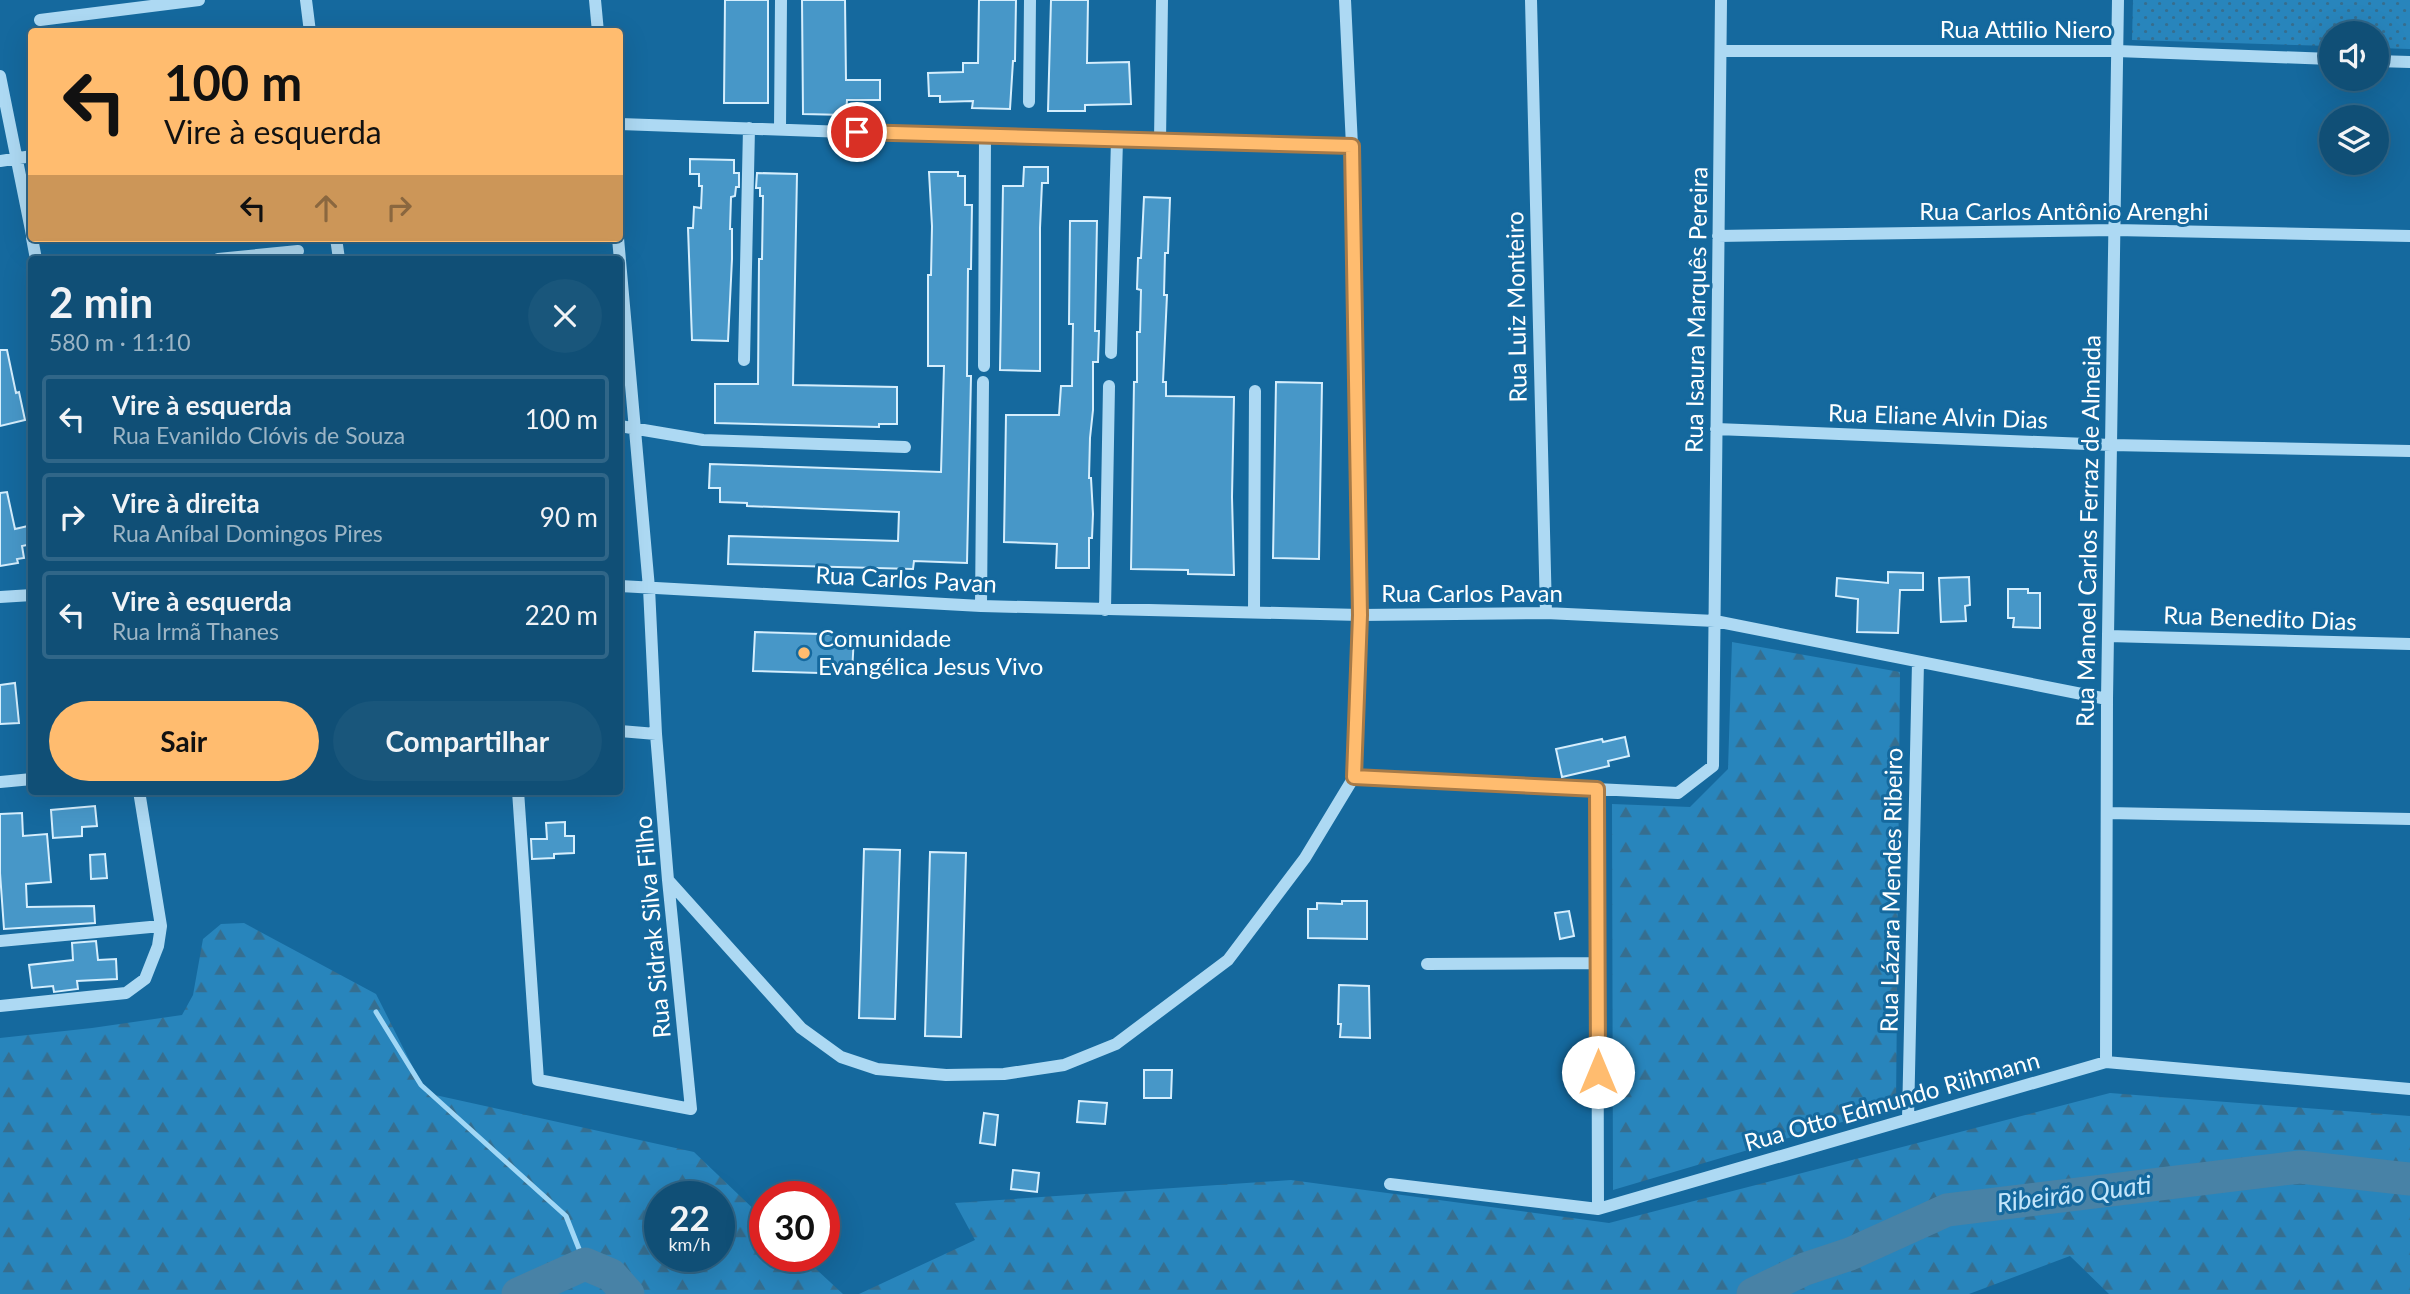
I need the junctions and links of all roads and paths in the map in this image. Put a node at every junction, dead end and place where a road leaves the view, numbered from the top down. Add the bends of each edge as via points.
1 (199, 0) edge
2 (306, 0) edge
3 (595, 0) edge
4 (781, 0) edge
5 (1030, 0) edge
6 (1162, 0) edge
7 (1345, 0) edge
8 (1531, 0) edge
9 (1721, 0) edge
10 (2118, 0) edge
11 (40, 20) dead end
12 (310, 28) edge
13 (598, 28) edge
14 (1721, 51) junction
15 (2117, 51) junction
16 (2319, 59) edge
17 (2389, 61) edge
18 (2410, 62) edge
19 (0, 76) edge
20 (1029, 102) dead end
21 (623, 124) edge
22 (749, 128) junction
23 (780, 129) junction
24 (985, 137) junction
25 (1117, 140) junction
26 (1160, 141) junction
27 (1352, 146) junction
28 (28, 157) edge
29 (17, 158) junction
30 (0, 161) edge
31 (28, 216) edge
32 (2115, 230) junction
33 (1718, 236) junction
34 (2410, 236) edge
35 (298, 251) dead end
36 (248, 256) edge
37 (623, 306) edge
38 (1111, 353) dead end
39 (744, 360) dead end
40 (984, 366) dead end
41 (983, 382) dead end
42 (1109, 386) dead end
43 (1255, 391) dead end
44 (623, 426) edge
45 (635, 428) junction
46 (1717, 429) junction
47 (2111, 445) junction
48 (905, 447) dead end
49 (2410, 451) edge
50 (623, 586) edge
51 (649, 588) junction
52 (28, 595) edge
53 (0, 597) edge
54 (981, 606) junction
55 (1105, 610) junction
56 (1254, 611) junction
57 (1546, 614) junction
58 (1360, 615) junction
59 (1715, 621) junction
60 (2108, 636) junction
61 (2410, 644) edge
62 (1918, 662) junction
63 (2107, 699) junction
64 (623, 731) edge
65 (656, 734) junction
66 (1354, 777) junction
67 (28, 779) edge
68 (0, 782) edge
69 (1597, 789) junction
70 (140, 795) edge
71 (518, 795) edge
72 (2107, 813) junction
73 (2410, 819) edge
74 (668, 880) junction
75 (160, 926) junction
76 (0, 941) edge
77 (1597, 963) junction
78 (1427, 964) dead end
79 (0, 1006) edge
80 (2106, 1062) junction
81 (2410, 1089) edge
82 (1908, 1119) junction
83 (1390, 1184) dead end
84 (1598, 1209) junction

1 - 11 street
2 - 12 street
3 - 13 street
4 - 23 street
5 - 20 street
6 - 26 street
7 - 27 street
8 - 57 street, Rua Luiz Monteiro
9 - 14 street, Rua Isaura Marquês Pereira
10 - 15 street, Rua Manoel Carlos Ferraz de Almeida
14 - 15 street, Rua Attilio Niero
14 - 33 street, Rua Isaura Marquês Pereira
15 - 16 street, Rua Attilio Niero
15 - 32 street, Rua Manoel Carlos Ferraz de Almeida
17 - 18 street
19 - 29 street
21 - 22 street
22 - 23 street
22 - 39 street
23 - 24 street
24 - 25 street
24 - 40 street
25 - 26 street
25 - 38 street
26 - 27 street
27 - 58 street
28 - 29 street
29 - 30 street
29 - 31 street
32 - 33 street, Rua Carlos Antônio Arenghi
32 - 34 street, Rua Carlos Antônio Arenghi
32 - 47 street, Rua Manoel Carlos Ferraz de Almeida
33 - 46 street, Rua Isaura Marquês Pereira
35 - 36 street
37 - 45 street, Rua Sidrak Silva Filho
41 - 54 street
42 - 55 street
43 - 56 street
44 - 45 street
45 - 48 street via 704,440
45 - 51 street, Rua Sidrak Silva Filho
46 - 47 street, Rua Eliane Alvin Dias
46 - 59 street, Rua Isaura Marquês Pereira
47 - 49 street, Rua Eliane Alvin Dias
47 - 60 street, Rua Manoel Carlos Ferraz de Almeida
50 - 51 street, Rua Carlos Pavan
51 - 54 street, Rua Carlos Pavan
51 - 65 street, Rua Sidrak Silva Filho
52 - 53 street
54 - 55 street, Rua Carlos Pavan
55 - 56 street, Rua Carlos Pavan
56 - 58 street, Rua Carlos Pavan
57 - 58 street, Rua Carlos Pavan
57 - 59 street, Rua Carlos Pavan
58 - 66 street
59 - 62 street, Rua Carlos Pavan
59 - 69 street, Rua Isaura Marquês Pereira via 1713,766 1678,793
60 - 61 street, Rua Benedito Dias
60 - 63 street, Rua Manoel Carlos Ferraz de Almeida
62 - 63 street, Rua Carlos Pavan
62 - 82 street, Rua Lázara Mendes Ribeiro
63 - 72 street, Rua Manoel Carlos Ferraz de Almeida
64 - 65 street
65 - 74 street, Rua Sidrak Silva Filho
66 - 69 street
66 - 74 street via 1305,858 1228,960 1116,1044 1064,1065 946,1075 877,1069 841,1056 801,1028
67 - 68 street
69 - 77 street
70 - 75 street
71 - 74 street, Rua Sidrak Silva Filho via 538,1080 691,1109
72 - 73 street
72 - 80 street, Rua Manoel Carlos Ferraz de Almeida
75 - 76 street
75 - 79 street via 158,946 145,979 126,993
77 - 78 street
77 - 84 street
80 - 81 street, Rua Otto Edmundo Riihmann
80 - 82 street, Rua Otto Edmundo Riihmann
82 - 84 street, Rua Otto Edmundo Riihmann
83 - 84 street, Rua Otto Edmundo Riihmann

